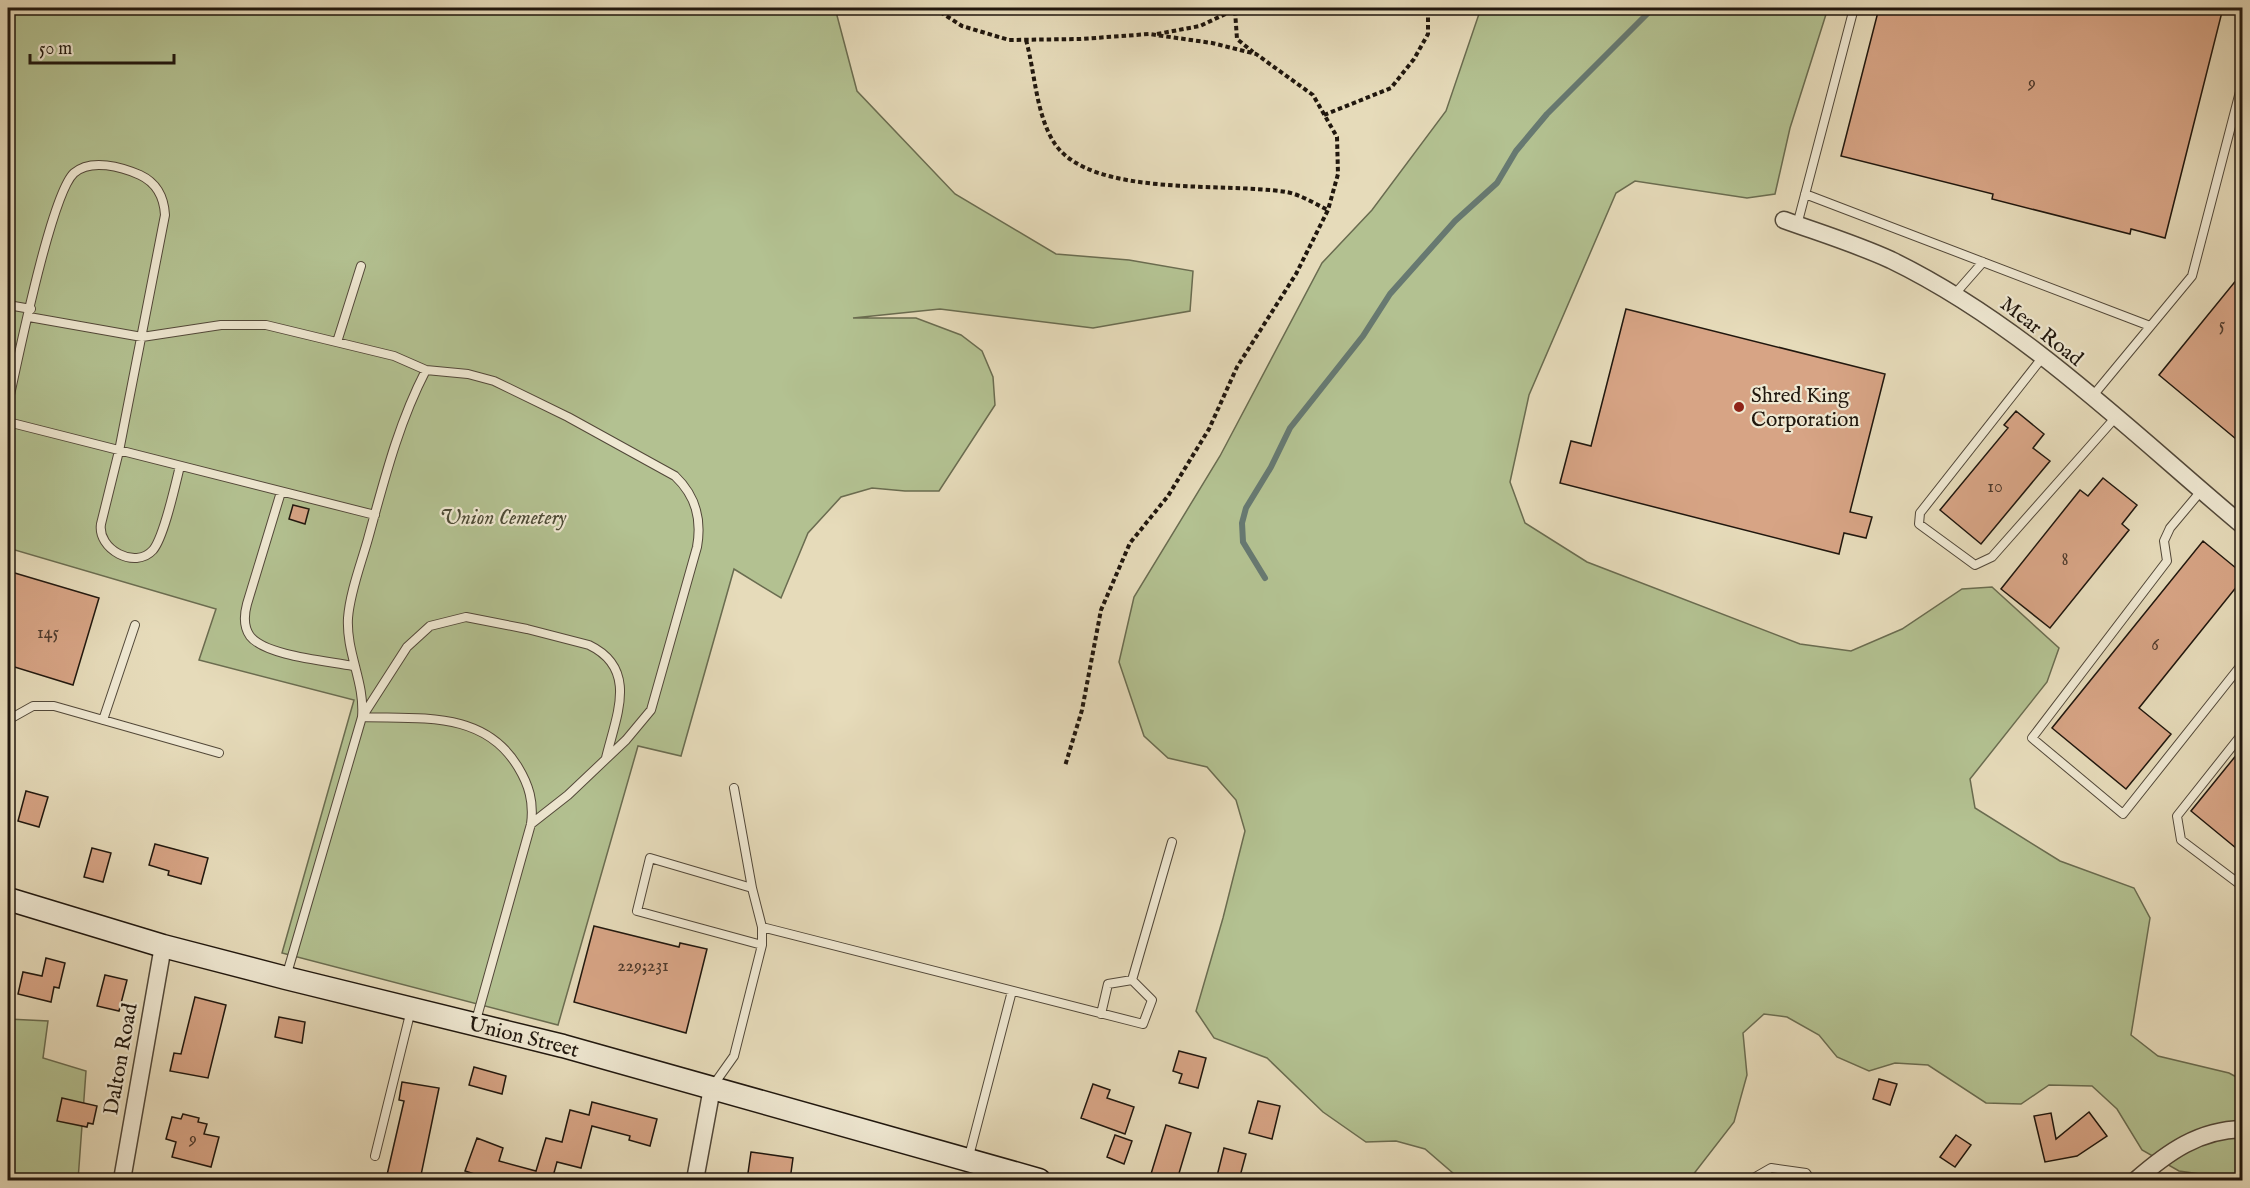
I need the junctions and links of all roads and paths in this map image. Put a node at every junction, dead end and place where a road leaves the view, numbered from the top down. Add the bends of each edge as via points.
1 (934, 8) edge
2 (1428, 8) edge
3 (1854, 8) edge
4 (1236, 9) edge
5 (1154, 35) junction
6 (1026, 40) junction
7 (1256, 54) junction
8 (2242, 84) edge
9 (1324, 115) junction
10 (1805, 194) junction
11 (1328, 210) junction
12 (1791, 222) joint
13 (1983, 262) junction
14 (361, 266) dead end
15 (1954, 296) junction
16 (8, 305) edge
17 (30, 313) junction
18 (2150, 326) junction
19 (142, 337) junction
20 (337, 342) junction
21 (2042, 358) junction
22 (426, 370) junction
23 (2090, 398) junction
24 (8, 404) edge
25 (2115, 418) junction
26 (8, 422) edge
27 (119, 451) junction
28 (180, 466) junction
29 (2201, 491) junction
30 (281, 492) junction
31 (375, 515) junction
32 (2242, 525) edge
33 (135, 625) dead end
34 (2242, 664) edge
35 (353, 666) junction
36 (362, 717) junction
37 (8, 720) edge
38 (104, 720) junction
39 (2242, 734) edge
40 (219, 753) dead end
41 (605, 758) junction
42 (1065, 766) dead end
43 (734, 788) dead end
44 (531, 824) junction
45 (1172, 842) dead end
46 (2242, 886) edge
47 (752, 888) junction
48 (8, 899) edge
49 (762, 927) junction
50 (762, 945) junction
51 (163, 946) junction
52 (285, 978) junction
53 (1132, 980) junction
54 (1011, 991) junction
55 (412, 1009) junction
56 (1101, 1014) junction
57 (475, 1025) junction
58 (712, 1088) junction
59 (2242, 1130) edge
60 (375, 1156) dead end
61 (968, 1160) junction
62 (122, 1180) edge
63 (695, 1180) edge
64 (1039, 1180) edge
65 (1750, 1180) edge
66 (1811, 1180) edge
67 (2136, 1180) edge

1 - 6 path via 962,26 1009,40
2 - 9 path via 1428,34 1391,88
3 - 10 lane
4 - 5 path via 1200,26
4 - 7 path via 1237,39
5 - 6 path
5 - 7 path
6 - 11 path via 1037,98 1056,145 1080,168 1141,184 1288,192
7 - 9 path via 1314,96
8 - 18 lane via 2192,276
9 - 11 path via 1337,137 1338,174
10 - 12 lane
10 - 13 lane
11 - 42 path via 1296,274 1237,367 1209,429 1168,496 1130,543 1101,610 1082,710
12 - 15 street, Mear Road via 1889,260
13 - 15 lane
13 - 18 lane
14 - 20 lane
15 - 21 street, Mear Road
16 - 17 lane
17 - 19 lane
17 - 19 lane via 51,226 68,180 76,171 90,166 120,168 148,180 160,192 164,204
17 - 24 lane
18 - 23 lane
19 - 20 lane via 249,324 285,328
19 - 27 lane
20 - 22 lane via 403,359
21 - 23 street, Mear Road
21 - 25 lane via 1920,513 1919,524 1975,565 1992,557
22 - 31 lane via 401,422
22 - 41 lane via 475,376 506,387 666,469 692,497 699,522 697,547 655,698 644,720
23 - 25 street, Mear Road
25 - 29 street, Mear Road
26 - 27 lane
27 - 28 lane
27 - 28 lane via 100,530 105,546 129,557 145,556 154,549
28 - 30 lane
29 - 32 street, Mear Road
29 - 34 lane via 2170,528 2164,541 2167,561 2032,738 2123,814
30 - 31 lane
30 - 35 lane via 247,604 246,628 269,649
31 - 35 lane via 348,618
33 - 38 lane
35 - 36 lane via 362,689
36 - 41 lane via 397,661 420,633 453,618 484,619 589,645 612,663 620,680 620,696
36 - 44 lane via 457,723 487,734 510,754 521,773 532,801
36 - 52 lane
37 - 38 lane via 23,710 44,704
38 - 40 lane
39 - 46 lane via 2177,816 2181,840
41 - 44 lane
43 - 47 lane
44 - 57 lane
45 - 53 lane
47 - 49 lane
47 - 50 lane via 650,858 637,911
48 - 51 main road, Union Street
49 - 50 lane
49 - 54 lane
50 - 58 lane via 734,1056
51 - 52 main road, Union Street
51 - 62 street, Dalton Road
52 - 55 main road, Union Street
53 - 56 lane via 1108,984
53 - 56 lane via 1152,1000 1143,1024
54 - 56 lane
54 - 61 lane
55 - 57 main road, Union Street
55 - 60 lane
57 - 58 main road, Union Street
58 - 61 main road, Union Street
58 - 63 street
59 - 67 street via 2219,1131 2191,1140
61 - 64 main road, Union Street
65 - 66 lane via 1771,1168 1806,1173

